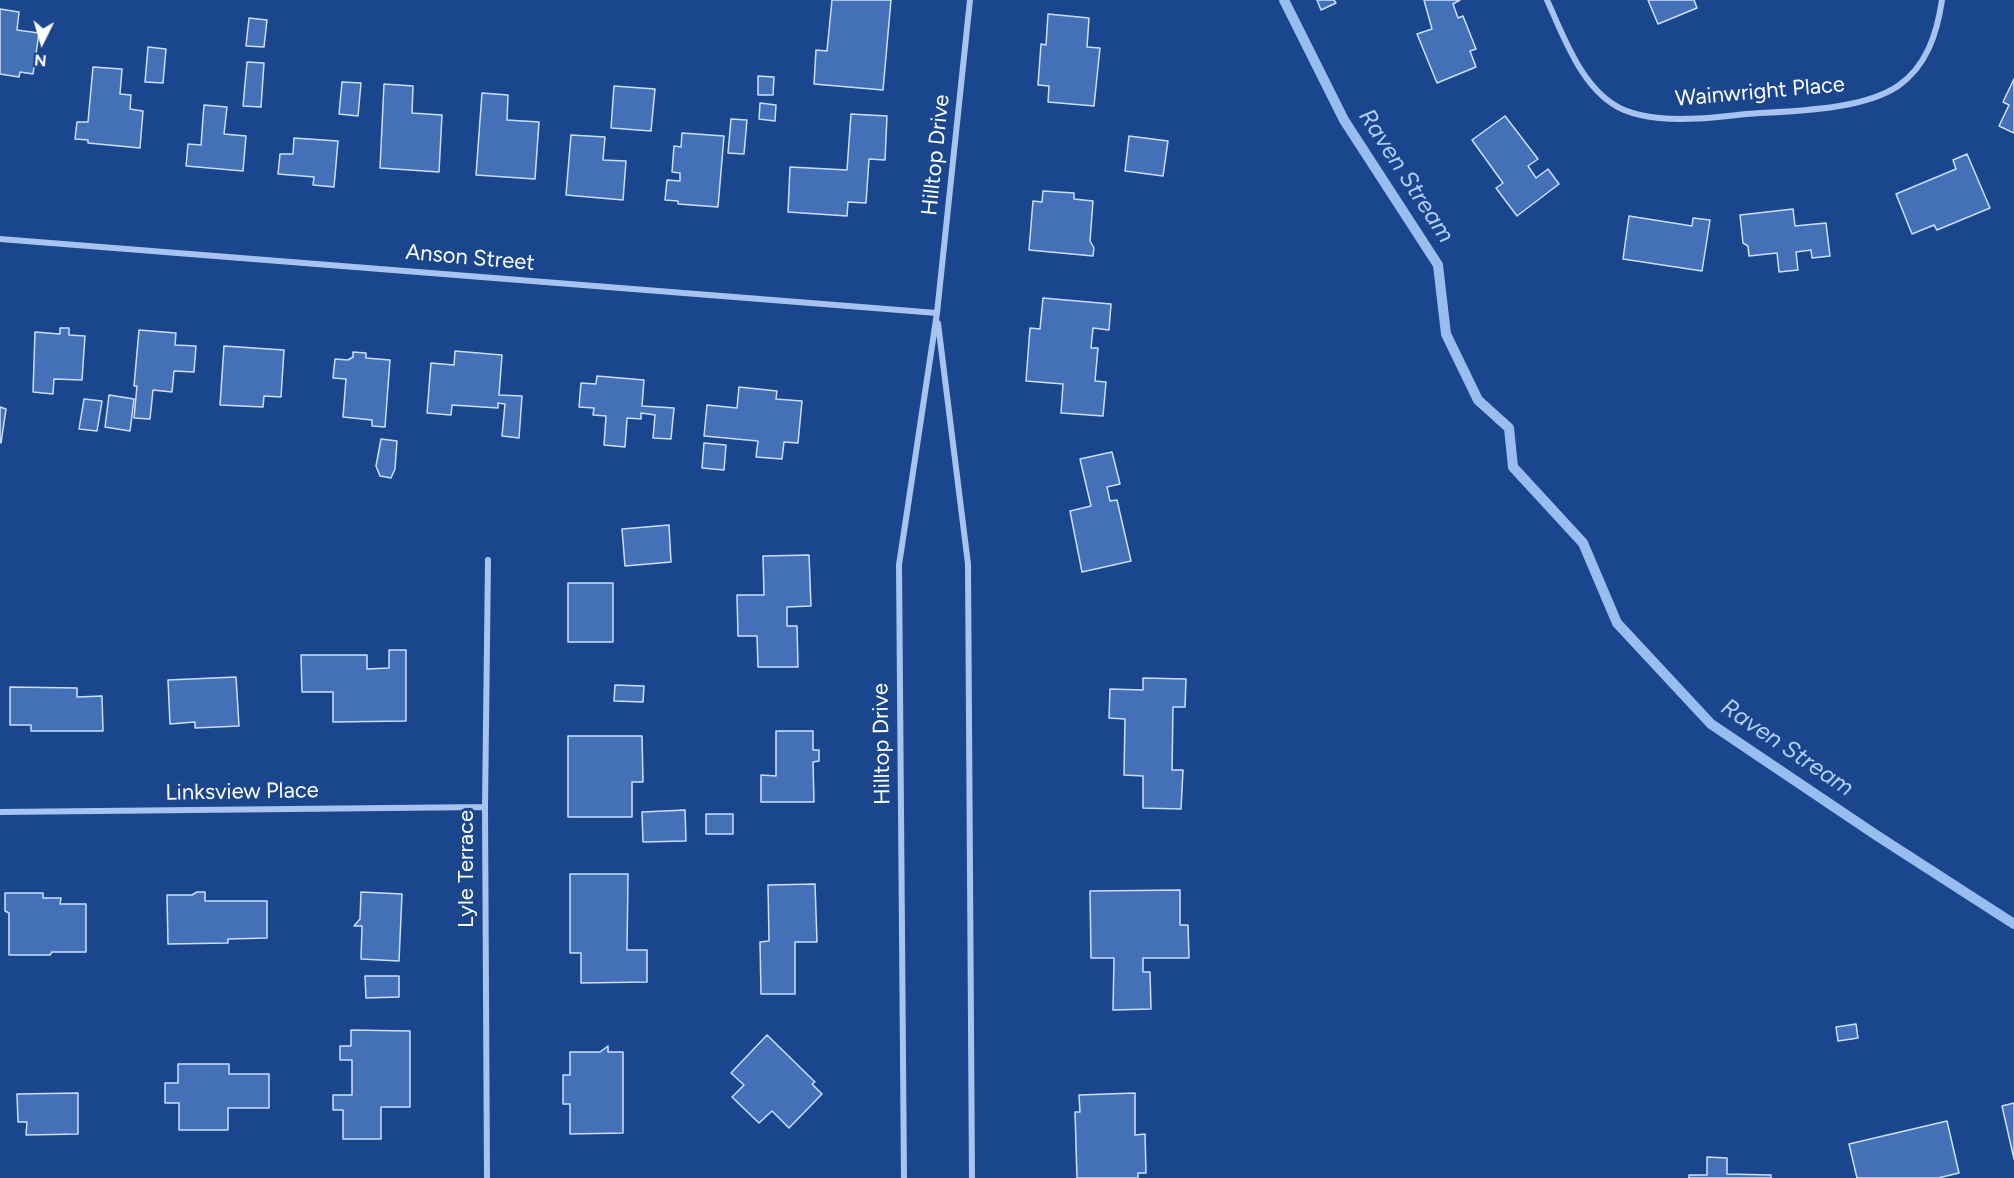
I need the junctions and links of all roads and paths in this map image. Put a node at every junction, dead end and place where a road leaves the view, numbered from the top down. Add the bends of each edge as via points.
1 (970, 0) edge
2 (1547, 0) edge
3 (1942, 0) edge
4 (0, 239) edge
5 (937, 313) junction
6 (488, 560) dead end
7 (485, 807) junction
8 (0, 812) edge
9 (488, 1178) edge
10 (904, 1178) edge
11 (972, 1178) edge

1 - 5 street, Hilltop Drive
2 - 3 street, Wainwright Place via 1576,63 1596,91 1623,110 1684,119 1821,108 1868,99 1896,87 1916,70 1929,49
4 - 5 street, Anson Street
5 - 10 street, Hilltop Drive via 899,565
5 - 11 street, Hilltop Drive via 968,564
6 - 7 street, Lyle Terrace
7 - 8 street, Linksview Place
7 - 9 street, Lyle Terrace

